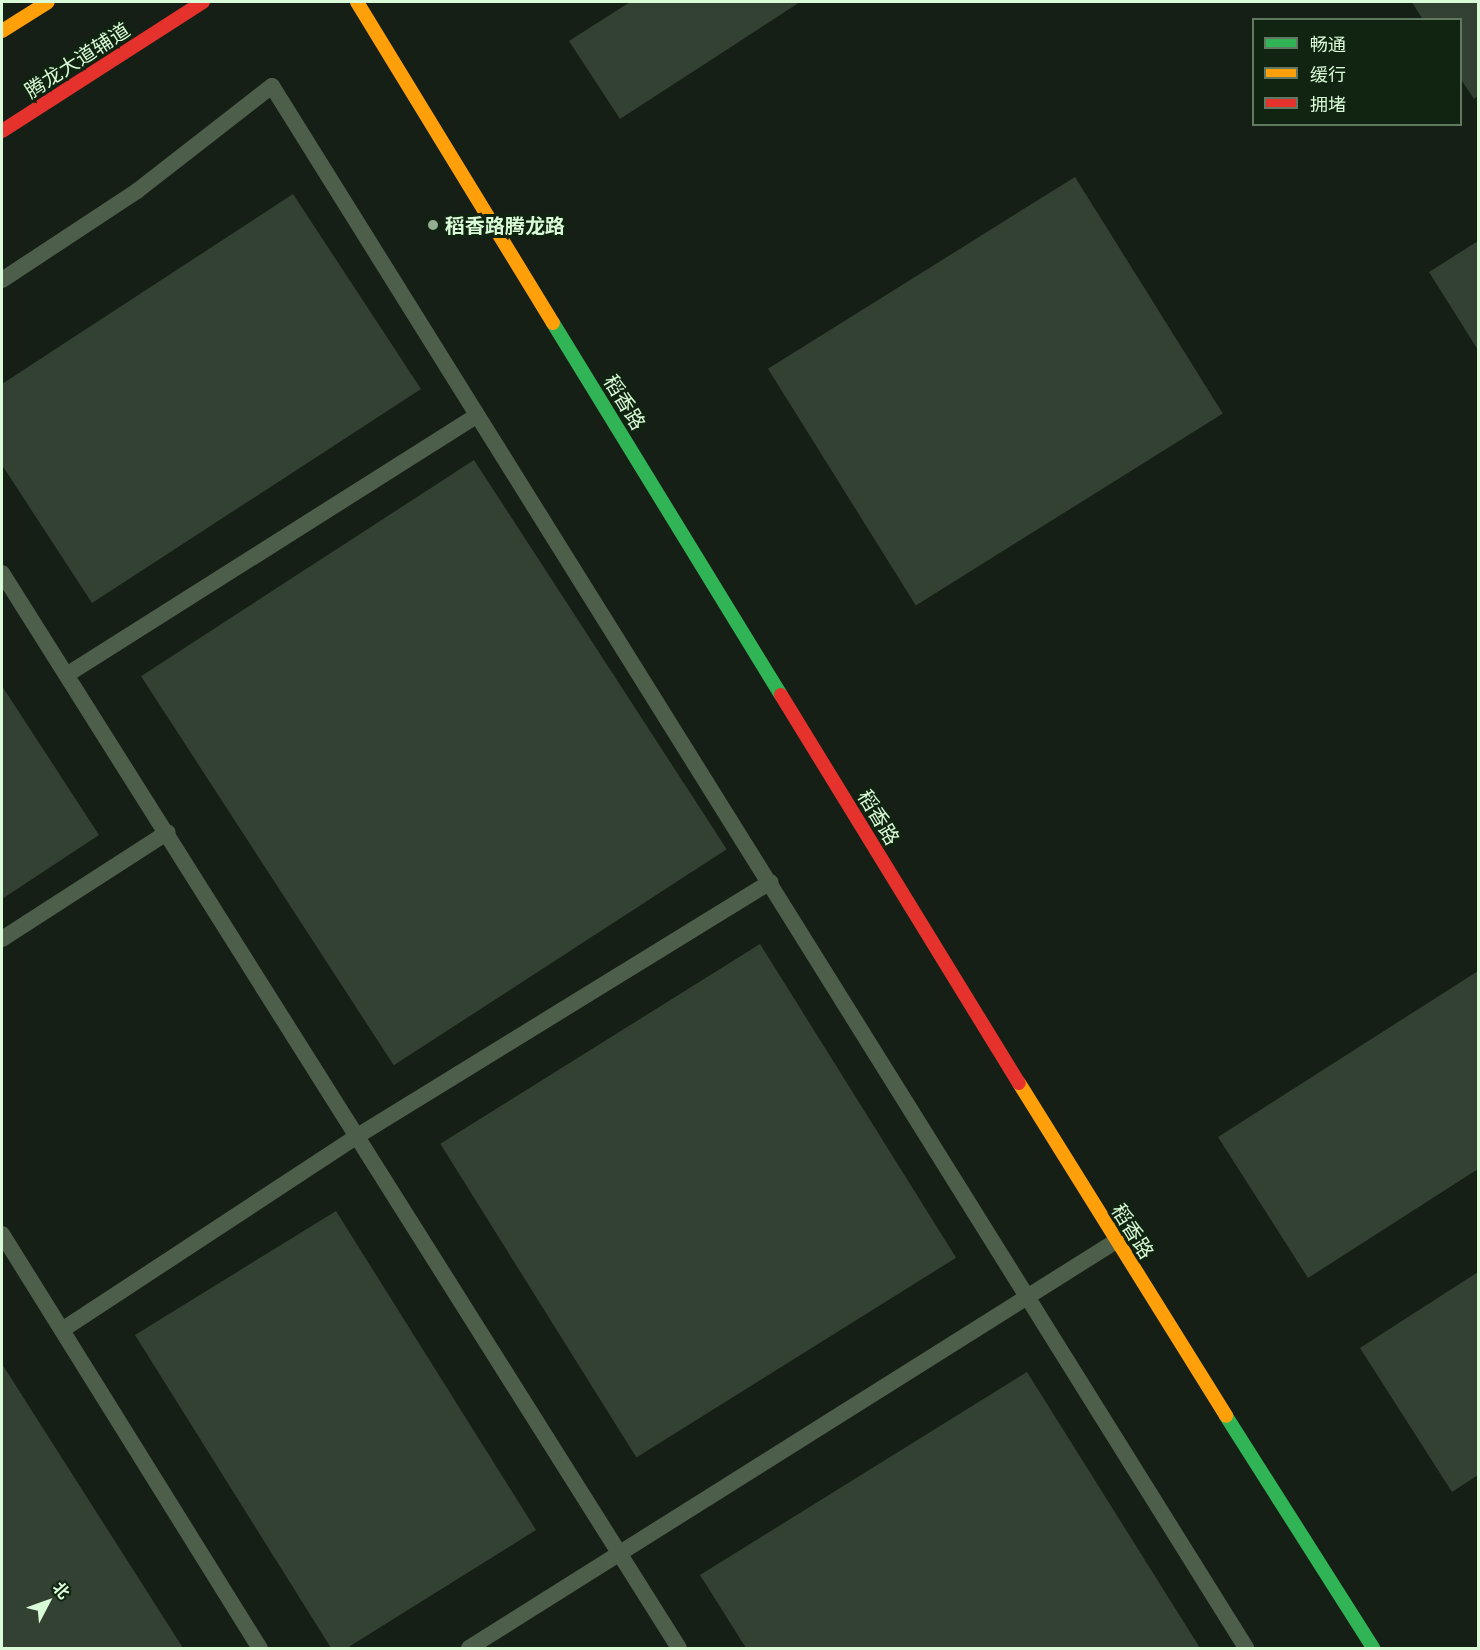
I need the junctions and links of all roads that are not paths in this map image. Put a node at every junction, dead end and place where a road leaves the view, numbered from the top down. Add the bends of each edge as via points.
1 (48, 2) edge
2 (203, 2) edge
3 (357, 2) edge
4 (2, 31) edge
5 (2, 131) edge
6 (2, 279) edge
7 (474, 417) junction
8 (2, 573) edge
9 (69, 674) junction
10 (168, 832) junction
11 (770, 882) junction
12 (2, 939) edge
13 (359, 1135) junction
14 (2, 1234) edge
15 (1116, 1241) junction
16 (1025, 1298) junction
17 (62, 1330) junction
18 (621, 1553) junction
19 (260, 1648) edge
20 (469, 1648) edge
21 (679, 1648) edge
22 (1246, 1648) edge
23 (1373, 1648) edge

1 - 4 street
2 - 5 street, 腾龙大道辅道
3 - 15 street, 稻香路
6 - 7 lane via 137,191 272,86
7 - 9 lane
7 - 11 lane
8 - 9 lane
9 - 10 lane
10 - 12 lane
10 - 13 lane
11 - 13 lane
11 - 16 lane
13 - 17 lane
13 - 18 lane
14 - 17 lane
15 - 16 lane
15 - 23 street, 稻香路
16 - 18 lane
16 - 22 lane
17 - 19 lane
18 - 20 lane
18 - 21 lane

